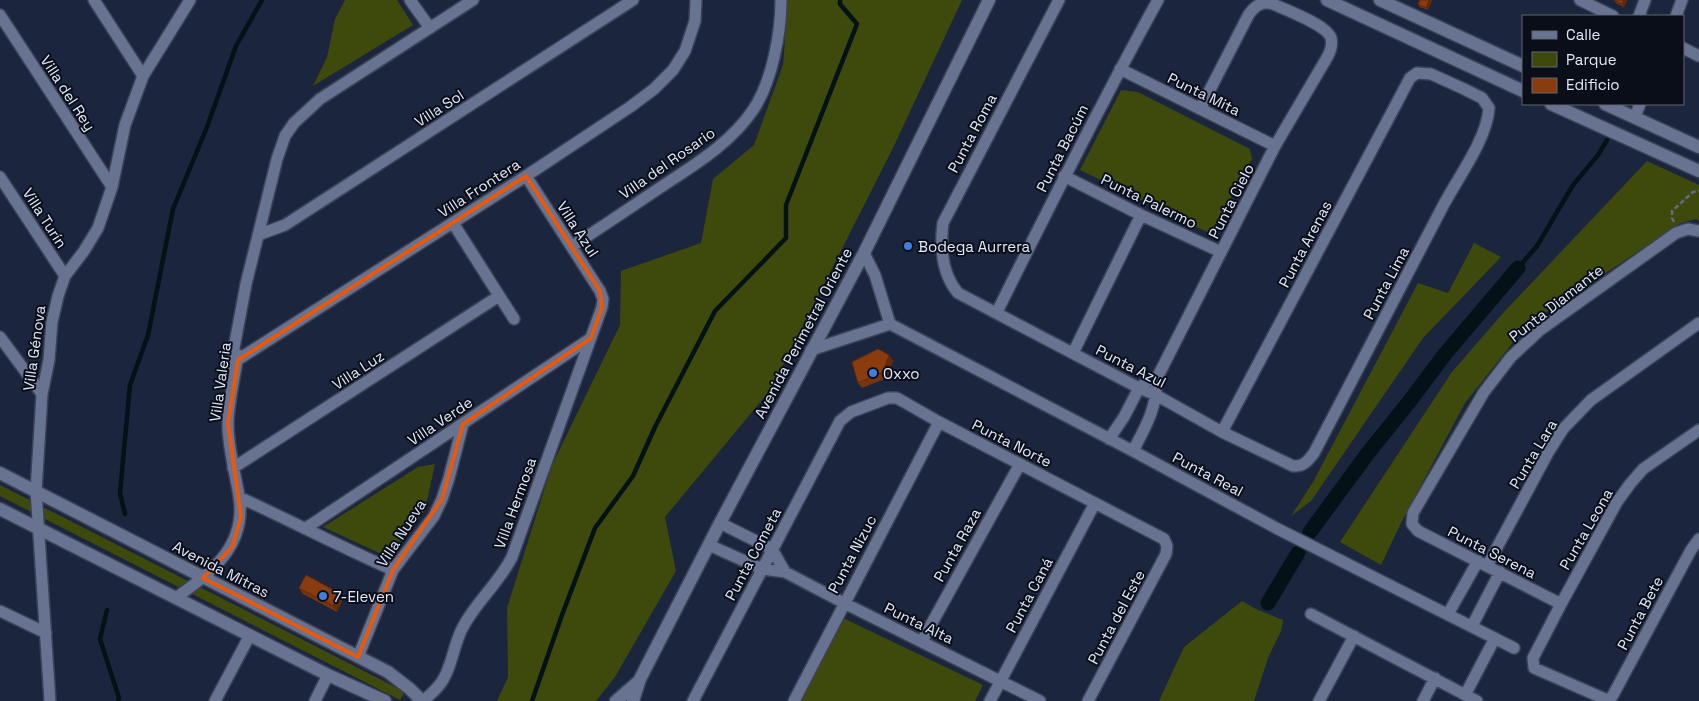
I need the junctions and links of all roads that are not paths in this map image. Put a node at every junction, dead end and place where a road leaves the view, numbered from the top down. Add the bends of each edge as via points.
1 (94, 0) edge
2 (190, 0) edge
3 (410, 0) edge
4 (473, 0) edge
5 (633, 0) edge
6 (696, 0) edge
7 (781, 0) edge
8 (989, 0) edge
9 (1059, 0) edge
10 (1158, 0) edge
11 (1327, 0) edge
12 (1380, 0) edge
13 (1580, 0) edge
14 (1645, 0) edge
15 (1682, 0) edge
16 (0, 15) edge
17 (1611, 15) edge
18 (1639, 15) edge
19 (1676, 15) edge
20 (430, 28) junction
21 (1684, 48) edge
22 (1699, 56) edge
23 (1522, 66) edge
24 (1120, 69) junction
25 (1417, 73) joint
26 (143, 76) junction
27 (1522, 90) edge
28 (1553, 105) edge
29 (1608, 105) edge
30 (1640, 105) edge
31 (1200, 109) junction
32 (1635, 117) junction
33 (1276, 146) junction
34 (1699, 147) edge
35 (1699, 171) edge
36 (526, 176) junction
37 (1064, 176) junction
38 (0, 177) edge
39 (112, 187) junction
40 (1140, 215) junction
41 (453, 223) junction
42 (1699, 231) edge
43 (258, 235) junction
44 (572, 246) junction
45 (1221, 252) junction
46 (864, 253) junction
47 (65, 276) junction
48 (952, 287) joint
49 (499, 296) junction
50 (603, 298) joint
51 (997, 312) junction
52 (514, 319) dead end
53 (1699, 323) edge
54 (890, 324) junction
55 (0, 337) edge
56 (591, 338) junction
57 (811, 350) junction
58 (1073, 353) junction
59 (234, 362) junction
60 (1157, 378) junction
61 (228, 381) dead end
62 (1139, 388) junction
63 (42, 394) junction
64 (1156, 395) junction
65 (840, 421) joint
66 (939, 422) junction
67 (463, 424) junction
68 (1699, 430) edge
69 (1222, 432) junction
70 (1109, 439) junction
71 (1133, 451) junction
72 (1020, 464) junction
73 (1300, 467) joint
74 (233, 468) junction
75 (0, 473) edge
76 (36, 492) junction
77 (239, 497) junction
78 (1095, 503) junction
79 (0, 509) edge
80 (720, 524) junction
81 (1412, 524) joint
82 (306, 528) junction
83 (39, 530) junction
84 (1699, 539) edge
85 (709, 545) junction
86 (1167, 546) joint
87 (772, 549) junction
88 (1483, 563) junction
89 (762, 569) junction
90 (393, 570) junction
91 (785, 572) junction
92 (1500, 572) junction
93 (203, 578) junction
94 (177, 597) junction
95 (844, 603) junction
96 (1561, 604) junction
97 (0, 611) edge
98 (1311, 614) dead end
99 (1448, 614) junction
100 (1472, 626) junction
101 (46, 633) junction
102 (250, 635) junction
103 (1354, 636) junction
104 (1495, 638) junction
105 (922, 641) junction
106 (1514, 648) dead end
107 (358, 657) junction
108 (1534, 668) joint
109 (328, 675) junction
110 (1435, 678) junction
111 (640, 679) junction
112 (1000, 681) junction
113 (1466, 695) junction
114 (50, 701) edge
115 (215, 701) edge
116 (315, 701) edge
117 (385, 701) edge
118 (423, 701) edge
119 (616, 701) edge
120 (633, 701) edge
121 (693, 701) edge
122 (794, 701) edge
123 (990, 701) edge
124 (1040, 701) edge
125 (1088, 701) edge
126 (1319, 701) edge
127 (1423, 701) edge
128 (1478, 701) edge

1 - 26 street
2 - 26 street, Villa Génova
3 - 20 street
4 - 20 street, Villa Valeria
5 - 43 street, Villa Sol via 285,225
6 - 36 street, Villa Frontera via 695,21 673,70 630,107
7 - 44 street, Villa del Rosario via 769,74 753,110 716,149
8 - 46 street, Avenida Perimetral Oriente
9 - 48 street, Punta Roma via 943,223 942,249 947,278
10 - 24 street, Punta Bacúm
11 - 27 street
12 - 23 street
13 - 17 street
14 - 18 street
15 - 19 street
16 - 39 street, Villa del Rey
20 - 43 street, Villa Valeria via 320,100 294,123 276,159
21 - 22 street
24 - 31 street, Punta Mita
24 - 37 street, Punta Bacúm
25 - 69 street, Punta Arenas via 1410,78
25 - 73 street, Punta Lima via 1431,74 1482,98 1489,108 1489,118 1484,133 1314,453
26 - 39 street, Villa Génova via 125,125
28 - 35 street
29 - 32 street
30 - 32 street
31 - 33 street, Punta Mita
31 - 33 street, Punta Cielo via 1249,14 1258,4 1273,4 1316,25 1331,38 1330,53
32 - 34 street
33 - 45 street, Punta Cielo
36 - 41 street, Villa Frontera
36 - 44 street, Villa Azul
37 - 40 street, Punta Palermo
37 - 51 street, Punta Bacúm
38 - 47 street, Villa Turín
39 - 47 street, Villa Génova via 98,228
40 - 45 street, Punta Palermo
40 - 58 street
41 - 49 street
41 - 59 street, Villa Frontera
42 - 81 street, Punta Diamante via 1680,231 1569,309 1511,357 1484,392 1413,513
43 - 59 street, Villa Valeria
44 - 50 street, Villa Azul
45 - 60 street, Punta Cielo
46 - 54 street via 875,275
46 - 57 street, Avenida Perimetral Oriente
47 - 63 street, Villa Génova via 52,322
48 - 51 street, Punta Azul via 958,294
49 - 52 street
49 - 74 street, Villa Luz
50 - 56 street, Villa Hermosa
51 - 58 street, Punta Azul
53 - 88 street, Punta Lara via 1591,400 1563,428
54 - 57 street
54 - 70 street, Punta Real
55 - 63 street
56 - 67 street, Villa Verde
56 - 118 street, Villa Hermosa via 512,557 462,628 444,679
57 - 80 street, Avenida Perimetral Oriente
58 - 62 street, Punta Azul
59 - 61 street, Villa Valeria
59 - 74 street, Villa Valeria via 228,422
60 - 62 street
60 - 64 street, Punta Cielo
62 - 64 street, Punta Azul
62 - 70 street
63 - 76 street, Villa Génova
64 - 69 street, Punta Azul
64 - 71 street, Punta Cielo via 1151,417
65 - 66 street, Punta Norte via 851,412 888,398 897,398
65 - 87 street, Punta Cometa
66 - 72 street, Punta Norte
66 - 95 street, Punta Nizuc
67 - 82 street, Villa Verde
67 - 90 street, Villa Nueva via 449,478 434,516
68 - 96 street, Punta Leona via 1643,469 1630,484
69 - 73 street, Punta Azul
70 - 71 street, Punta Real
71 - 99 street, Punta Real via 1276,528
72 - 78 street, Punta Norte
72 - 105 street, Punta Raza
74 - 77 street, Villa Valeria
75 - 76 street, Avenida Mitras
76 - 83 street, Villa Génova
76 - 93 street, Avenida Mitras
77 - 82 street
77 - 93 street, Villa Valeria via 241,516 232,546
78 - 86 street, Punta Norte via 1164,539
78 - 112 street, Punta Caná
79 - 83 street
80 - 85 street, Avenida Perimetral Oriente
80 - 87 street
81 - 88 street, Punta Serena via 1418,531
82 - 90 street
83 - 94 street
83 - 101 street, Villa Génova
84 - 108 street, Punta Bete via 1610,699
85 - 89 street, Punta Alta
85 - 111 street, Avenida Perimetral Oriente
86 - 125 street, Punta del Este via 1163,560
87 - 89 street, Punta Cometa
87 - 91 street
88 - 92 street, Punta Serena
88 - 99 street, Punta Lara
89 - 91 street, Punta Alta
89 - 121 street, Punta Cometa
90 - 107 street, Villa Nueva
91 - 95 street, Punta Alta
92 - 96 street, Punta Serena
92 - 100 street
93 - 94 street, Villa Valeria
93 - 107 street, Avenida Mitras
94 - 102 street
95 - 105 street, Punta Alta
95 - 122 street, Punta Nizuc
96 - 108 street, Punta Leona via 1533,658
97 - 101 street
98 - 103 street
99 - 100 street, Punta Real
100 - 104 street, Punta Real
101 - 114 street, Villa Génova
102 - 109 street
102 - 115 street
103 - 110 street
103 - 126 street
104 - 106 street, Punta Real
104 - 113 street
105 - 112 street, Punta Alta
107 - 118 street, Avenida Mitras via 394,676
109 - 116 street
109 - 117 street
110 - 113 street
110 - 127 street
111 - 119 street, Avenida Perimetral Oriente
111 - 120 street, Avenida Perimetral Oriente
112 - 123 street, Punta Caná
112 - 124 street, Punta Alta
113 - 128 street

